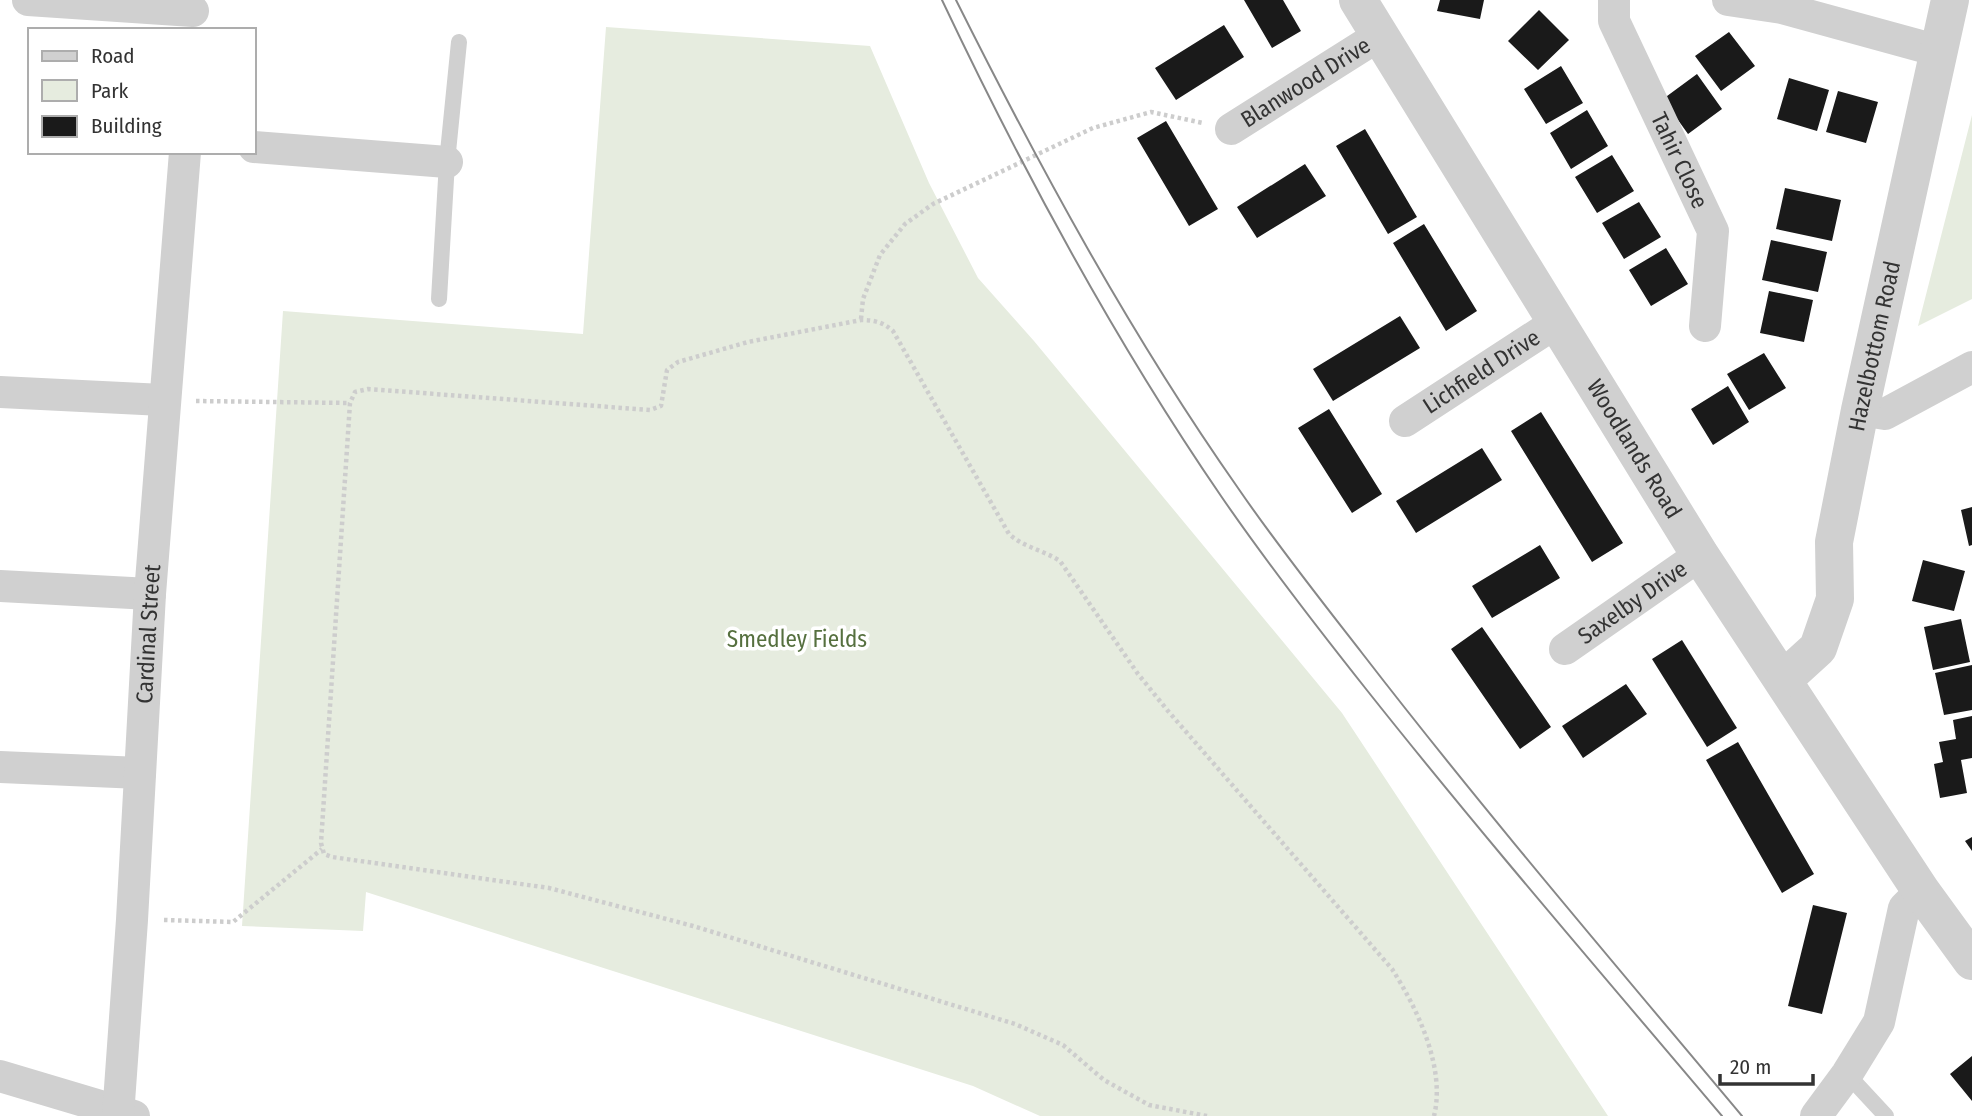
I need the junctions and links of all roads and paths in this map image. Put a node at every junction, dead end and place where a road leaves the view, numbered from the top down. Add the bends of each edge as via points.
1 (28, 0) edge
2 (1358, 0) edge
3 (1614, 0) edge
4 (1728, 0) edge
5 (1950, 0) edge
6 (1785, 4) edge
7 (193, 14) edge
8 (1380, 35) junction
9 (458, 42) dead end
10 (1939, 51) junction
11 (1231, 129) joint
12 (256, 147) edge
13 (185, 154) edge
14 (447, 162) junction
15 (439, 299) dead end
16 (861, 320) junction
17 (1557, 322) junction
18 (1705, 327) dead end
19 (1972, 367) edge
20 (0, 392) edge
21 (163, 400) junction
22 (350, 403) junction
23 (1860, 410) junction
24 (1405, 421) dead end
25 (1700, 555) junction
26 (0, 586) edge
27 (150, 594) junction
28 (1565, 649) dead end
29 (1784, 679) junction
30 (0, 767) edge
31 (140, 773) junction
32 (322, 849) junction
33 (1921, 891) junction
34 (132, 920) junction
35 (1972, 961) edge
36 (1847, 1074) junction
37 (0, 1076) edge
38 (124, 1114) edge
39 (1207, 1116) edge
40 (1434, 1116) edge
41 (1816, 1116) edge
42 (1886, 1116) edge

1 - 7 street
2 - 8 street, Woodlands Road
3 - 18 street, Tahir Close via 1614,21 1713,231
4 - 6 street
5 - 10 street, Hazelbottom Road
6 - 10 street
8 - 11 street, Blanwood Drive
8 - 17 street, Woodlands Road
9 - 14 lane
10 - 23 street, Hazelbottom Road
11 - 16 path via 1151,113 1093,128 933,204 905,224 880,255 863,299
12 - 14 street
13 - 21 street, Cardinal Street
14 - 15 lane
16 - 22 path via 760,339 678,362 667,370 661,406 650,410 369,389 355,392
16 - 40 path via 879,322 893,331 1009,534 1059,561 1168,711 1392,969 1424,1031 1437,1088
17 - 24 street, Lichfield Drive
17 - 25 street, Woodlands Road
19 - 23 street via 1885,414
20 - 21 street
21 - 22 path
21 - 27 street, Cardinal Street
22 - 32 path
23 - 29 street, Hazelbottom Road via 1834,542 1835,599 1818,648
25 - 28 street, Saxelby Drive
25 - 29 street, Woodlands Road
26 - 27 street
27 - 31 street, Cardinal Street
29 - 33 street, Woodlands Road
30 - 31 street
31 - 34 street, Cardinal Street
32 - 34 path via 233,922
32 - 39 path via 332,857 548,888 693,926 1015,1024 1063,1045 1104,1080 1149,1105
33 - 35 street, Woodlands Road
33 - 36 street via 1904,908 1879,1022
34 - 38 street, Cardinal Street
36 - 41 street
36 - 42 lane
37 - 38 street

